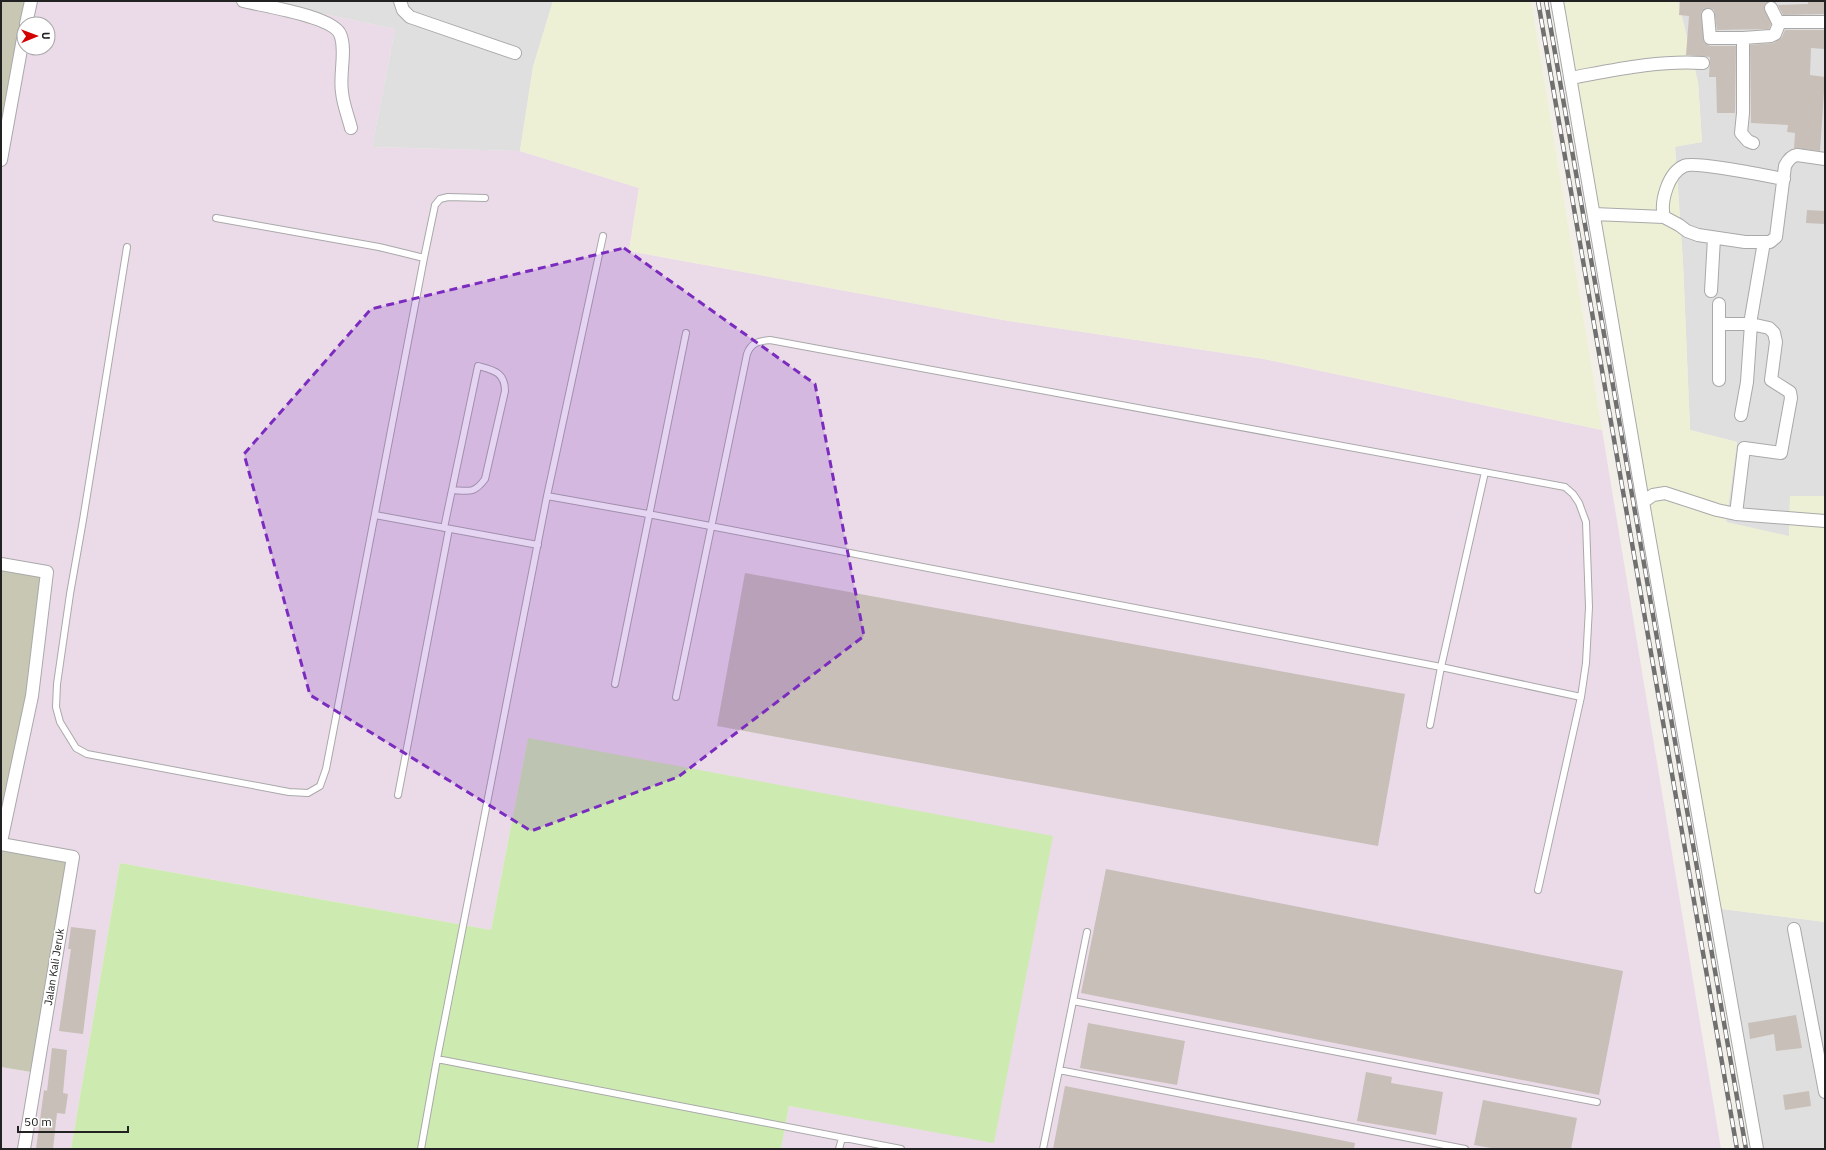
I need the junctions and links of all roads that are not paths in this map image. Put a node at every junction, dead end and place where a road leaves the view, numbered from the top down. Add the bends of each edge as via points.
1 (31, 1) edge
2 (243, 1) edge
3 (400, 1) edge
4 (1557, 1) edge
5 (1771, 8) dead end
6 (1708, 15) dead end
7 (28, 16) edge
8 (1825, 22) edge
9 (1779, 24) junction
10 (1743, 38) junction
11 (515, 53) dead end
12 (20, 56) edge
13 (1703, 63) dead end
14 (1570, 78) junction
15 (351, 128) dead end
16 (1753, 143) dead end
17 (1825, 159) edge
18 (1, 160) edge
19 (1784, 179) junction
20 (485, 198) dead end
21 (1594, 214) junction
22 (1664, 217) junction
23 (216, 218) dead end
24 (603, 236) dead end
25 (1714, 238) junction
26 (1764, 242) junction
27 (126, 246) dead end
28 (424, 258) junction
29 (1711, 291) dead end
30 (1719, 304) dead end
31 (1719, 324) junction
32 (1751, 324) junction
33 (686, 333) dead end
34 (1718, 380) dead end
35 (1741, 415) dead end
36 (1485, 472) junction
37 (452, 490) junction
38 (547, 496) junction
39 (1643, 502) junction
40 (648, 514) junction
41 (1736, 514) junction
42 (376, 515) junction
43 (1825, 521) edge
44 (711, 527) junction
45 (447, 528) junction
46 (538, 545) junction
47 (1, 564) edge
48 (1441, 667) junction
49 (615, 684) dead end
50 (676, 697) dead end
51 (1581, 697) junction
52 (1430, 725) dead end
53 (398, 794) dead end
54 (1, 843) edge
55 (1538, 890) dead end
56 (1794, 929) dead end
57 (1087, 932) dead end
58 (1073, 1001) junction
59 (437, 1059) junction
60 (1059, 1070) junction
61 (1825, 1092) edge
62 (1597, 1102) dead end
63 (842, 1138) junction
64 (24, 1149) edge
65 (421, 1149) edge
66 (839, 1149) edge
67 (901, 1149) edge
68 (1043, 1149) edge
69 (1465, 1149) edge
70 (1757, 1149) edge

1 - 7 street
2 - 15 street via 309,16 328,22 336,28 342,43 342,92
3 - 11 street via 403,10 410,17
4 - 14 street
5 - 9 street
6 - 10 street via 1710,38
8 - 9 street
9 - 10 street via 1775,34 1771,36
10 - 16 street via 1742,133
12 - 18 street
13 - 14 street via 1681,62 1616,69
14 - 21 street
17 - 19 street via 1793,156 1785,166
19 - 22 street via 1708,167 1685,166 1680,168 1666,188
19 - 26 street via 1776,236 1772,241
20 - 28 lane via 440,199 435,205
21 - 22 street
21 - 39 street
22 - 25 street via 1691,233
23 - 28 lane via 379,247
24 - 38 lane
25 - 26 street
25 - 29 street
26 - 32 street
27 - 42 lane via 57,684 56,707 60,722 76,748 87,754 289,792 308,793 320,786 326,769
28 - 42 lane
30 - 31 street
31 - 32 street
31 - 34 street
32 - 35 street via 1747,382
32 - 41 street via 1768,328 1774,333 1776,342 1771,380 1786,388 1791,398 1781,453 1744,448
33 - 40 lane
36 - 44 lane via 763,340 755,342 746,354
36 - 48 lane
36 - 51 lane via 1565,487 1573,494 1584,513 1590,607
37 - 37 lane via 472,491 485,479 505,391 505,384 500,375 491,368 478,366
37 - 45 lane
38 - 40 lane
38 - 46 lane
39 - 41 street via 1653,495 1665,493
39 - 70 street
40 - 44 lane
40 - 49 lane
41 - 43 street
42 - 45 lane
44 - 48 lane
44 - 50 lane
45 - 46 lane
45 - 53 lane
46 - 59 lane
47 - 54 street via 47,572 32,696
48 - 51 lane
48 - 52 lane
51 - 55 lane
54 - 64 street, Jalan Kali Jeruk via 73,858
56 - 61 street
57 - 58 lane
58 - 60 lane
58 - 62 lane
59 - 63 lane
59 - 65 lane
60 - 68 lane
60 - 69 lane
63 - 66 lane
63 - 67 lane

